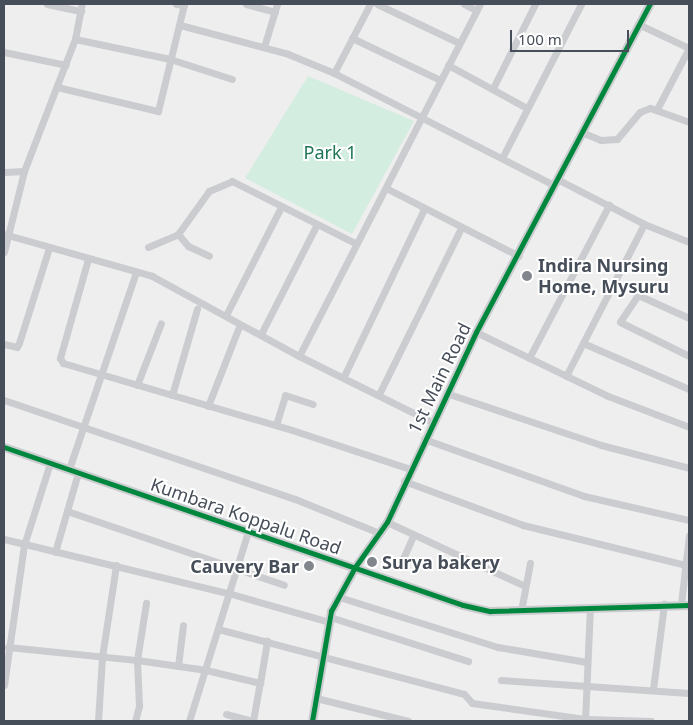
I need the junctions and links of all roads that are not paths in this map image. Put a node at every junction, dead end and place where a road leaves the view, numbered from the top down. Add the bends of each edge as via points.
1 (47, 4) edge
2 (181, 4) edge
3 (246, 4) edge
4 (277, 4) edge
5 (370, 4) edge
6 (377, 4) edge
7 (464, 4) edge
8 (535, 4) edge
9 (581, 4) edge
10 (650, 4) edge
11 (81, 7) edge
12 (478, 7) edge
13 (275, 12) junction
14 (638, 24) junction
15 (180, 25) junction
16 (352, 38) junction
17 (75, 39) junction
18 (459, 43) junction
19 (264, 47) junction
20 (689, 48) edge
21 (4, 52) edge
22 (170, 59) junction
23 (66, 65) junction
24 (448, 65) junction
25 (334, 73) junction
26 (232, 80) dead end
27 (440, 80) junction
28 (57, 87) junction
29 (493, 88) junction
30 (527, 108) junction
31 (657, 109) junction
32 (422, 116) junction
33 (689, 122) edge
34 (582, 132) junction
35 (502, 158) junction
36 (24, 171) junction
37 (4, 172) edge
38 (555, 182) junction
39 (386, 188) junction
40 (609, 205) junction
41 (281, 207) junction
42 (424, 209) junction
43 (644, 224) junction
44 (316, 226) junction
45 (461, 228) junction
46 (6, 234) edge
47 (178, 234) junction
48 (689, 242) edge
49 (356, 243) junction
50 (148, 247) dead end
51 (49, 248) junction
52 (4, 252) edge
53 (209, 256) dead end
54 (518, 256) junction
55 (88, 259) junction
56 (136, 272) junction
57 (197, 309) dead end
58 (226, 315) junction
59 (689, 318) edge
60 (162, 323) dead end
61 (238, 329) dead end
62 (476, 332) junction
63 (261, 334) junction
64 (4, 344) edge
65 (582, 344) junction
66 (299, 356) junction
67 (689, 356) edge
68 (529, 358) junction
69 (101, 375) junction
70 (344, 376) junction
71 (566, 376) junction
72 (137, 385) junction
73 (689, 389) edge
74 (446, 393) junction
75 (379, 394) junction
76 (172, 395) junction
77 (4, 400) edge
78 (313, 404) dead end
79 (208, 406) junction
80 (432, 422) junction
81 (276, 425) junction
82 (85, 426) junction
83 (689, 427) edge
84 (424, 439) junction
85 (4, 448) edge
86 (50, 463) junction
87 (689, 468) edge
88 (410, 469) junction
89 (69, 470) junction
90 (78, 473) junction
91 (404, 481) junction
92 (67, 511) junction
93 (689, 520) edge
94 (386, 522) junction
95 (248, 531) junction
96 (379, 533) junction
97 (689, 535) edge
98 (413, 536) junction
99 (4, 539) edge
100 (24, 545) junction
101 (55, 552) junction
102 (401, 563) dead end
103 (530, 563) dead end
104 (686, 564) junction
105 (116, 565) junction
106 (355, 567) junction
107 (235, 571) junction
108 (284, 585) dead end
109 (524, 585) junction
110 (228, 593) junction
111 (339, 597) junction
112 (146, 603) dead end
113 (664, 604) junction
114 (685, 605) edge
115 (590, 607) junction
116 (521, 611) junction
117 (330, 620) junction
118 (183, 625) dead end
119 (218, 629) junction
120 (268, 641) junction
121 (8, 647) junction
122 (324, 656) junction
123 (102, 657) junction
124 (138, 660) junction
125 (468, 661) dead end
126 (587, 662) junction
127 (178, 666) junction
128 (206, 670) junction
129 (4, 674) edge
130 (501, 680) dead end
131 (260, 683) junction
132 (4, 685) edge
133 (586, 686) junction
134 (653, 689) junction
135 (689, 693) edge
136 (316, 698) junction
137 (226, 714) dead end
138 (585, 720) edge
139 (98, 721) edge
140 (135, 721) edge
141 (189, 721) edge
142 (253, 721) edge
143 (312, 721) edge
144 (408, 721) edge
145 (651, 721) edge

1 - 11 street
2 - 15 street
3 - 13 street
4 - 13 street
5 - 16 street
6 - 18 street
7 - 12 street
8 - 29 street
9 - 30 street
10 - 14 street, 1st Main Road
11 - 17 street
12 - 18 street
13 - 19 street
14 - 20 street
14 - 34 street, 1st Main Road
15 - 19 street
15 - 22 street
16 - 25 street
16 - 27 street
17 - 22 street
17 - 23 street
18 - 24 street
19 - 25 street
20 - 31 street
21 - 23 street
22 - 26 street
22 - 28 street via 158,111
23 - 28 street
24 - 27 street
24 - 29 street
25 - 32 street
27 - 32 street
28 - 36 street
29 - 30 street
30 - 35 street
31 - 33 street
31 - 34 street via 640,112 617,138 601,140
32 - 35 street
32 - 39 street
34 - 38 street, 1st Main Road
35 - 38 street
36 - 37 street
36 - 46 street
38 - 40 street
38 - 54 street, 1st Main Road
39 - 42 street
39 - 49 street
40 - 43 street
40 - 68 street
41 - 44 street
41 - 47 street via 238,183 224,183 209,191
41 - 58 street
42 - 45 street
42 - 70 street
43 - 48 street
43 - 65 street
44 - 49 street
44 - 63 street
45 - 54 street
45 - 75 street
46 - 51 street
46 - 52 street
47 - 50 street
47 - 53 street via 188,246
49 - 66 street
51 - 55 street
51 - 64 street via 20,343 17,347
54 - 62 street, 1st Main Road
55 - 56 street
55 - 69 street via 60,358 62,363
56 - 58 street via 152,276
56 - 69 street
57 - 76 street
58 - 63 street
59 - 67 street via 638,295 620,322
60 - 72 street
61 - 79 street
62 - 68 street
62 - 74 street, 1st Main Road
63 - 66 street
65 - 71 street
65 - 73 street
66 - 70 street
68 - 71 street
69 - 72 street
69 - 82 street
70 - 75 street
71 - 83 street via 658,417
72 - 76 street
74 - 80 street, 1st Main Road
74 - 87 street via 601,445
75 - 80 street
76 - 79 street
77 - 82 street
78 - 81 street via 285,395
79 - 81 street
80 - 84 street, 1st Main Road
81 - 88 street
82 - 89 street
82 - 96 street via 295,498
84 - 88 street, 1st Main Road
84 - 93 street via 584,496
85 - 86 street, Kumbara Koppalu Road
86 - 89 street, Kumbara Koppalu Road
86 - 100 street
88 - 91 street, 1st Main Road
89 - 90 street, Kumbara Koppalu Road
90 - 92 street
90 - 95 street, Kumbara Koppalu Road
91 - 94 street, 1st Main Road
91 - 104 street via 523,525
92 - 101 street
92 - 107 street
94 - 96 street, 1st Main Road
94 - 98 street
95 - 106 street, Kumbara Koppalu Road
95 - 107 street
96 - 106 street, 1st Main Road
97 - 104 street
98 - 102 street
98 - 109 street
99 - 100 street
100 - 101 street
100 - 121 street
101 - 105 street
103 - 109 street
104 - 114 street
105 - 110 street
105 - 123 street
106 - 111 street, 1st Main Road
106 - 116 street, Kumbara Koppalu Road via 463,606 490,611
107 - 108 street
107 - 110 street
109 - 116 street
110 - 117 street
110 - 119 street
111 - 117 street, 1st Main Road
111 - 126 street via 498,647
112 - 124 street
113 - 114 street, Kumbara Koppalu Road
113 - 115 street, Kumbara Koppalu Road
113 - 134 street
115 - 116 street, Kumbara Koppalu Road
115 - 126 street
117 - 122 street, 1st Main Road
117 - 125 street
118 - 127 street
119 - 120 street
119 - 128 street
120 - 122 street
120 - 131 street
121 - 123 street
121 - 129 street
122 - 136 street, 1st Main Road
122 - 138 street via 464,694 472,703
123 - 124 street
123 - 139 street
124 - 127 street
124 - 140 street via 139,706
126 - 133 street
127 - 128 street
128 - 131 street
128 - 141 street
129 - 132 street
130 - 133 street
131 - 142 street
133 - 134 street
133 - 138 street
134 - 135 street
136 - 143 street, 1st Main Road
136 - 144 street
137 - 142 street
138 - 145 street

